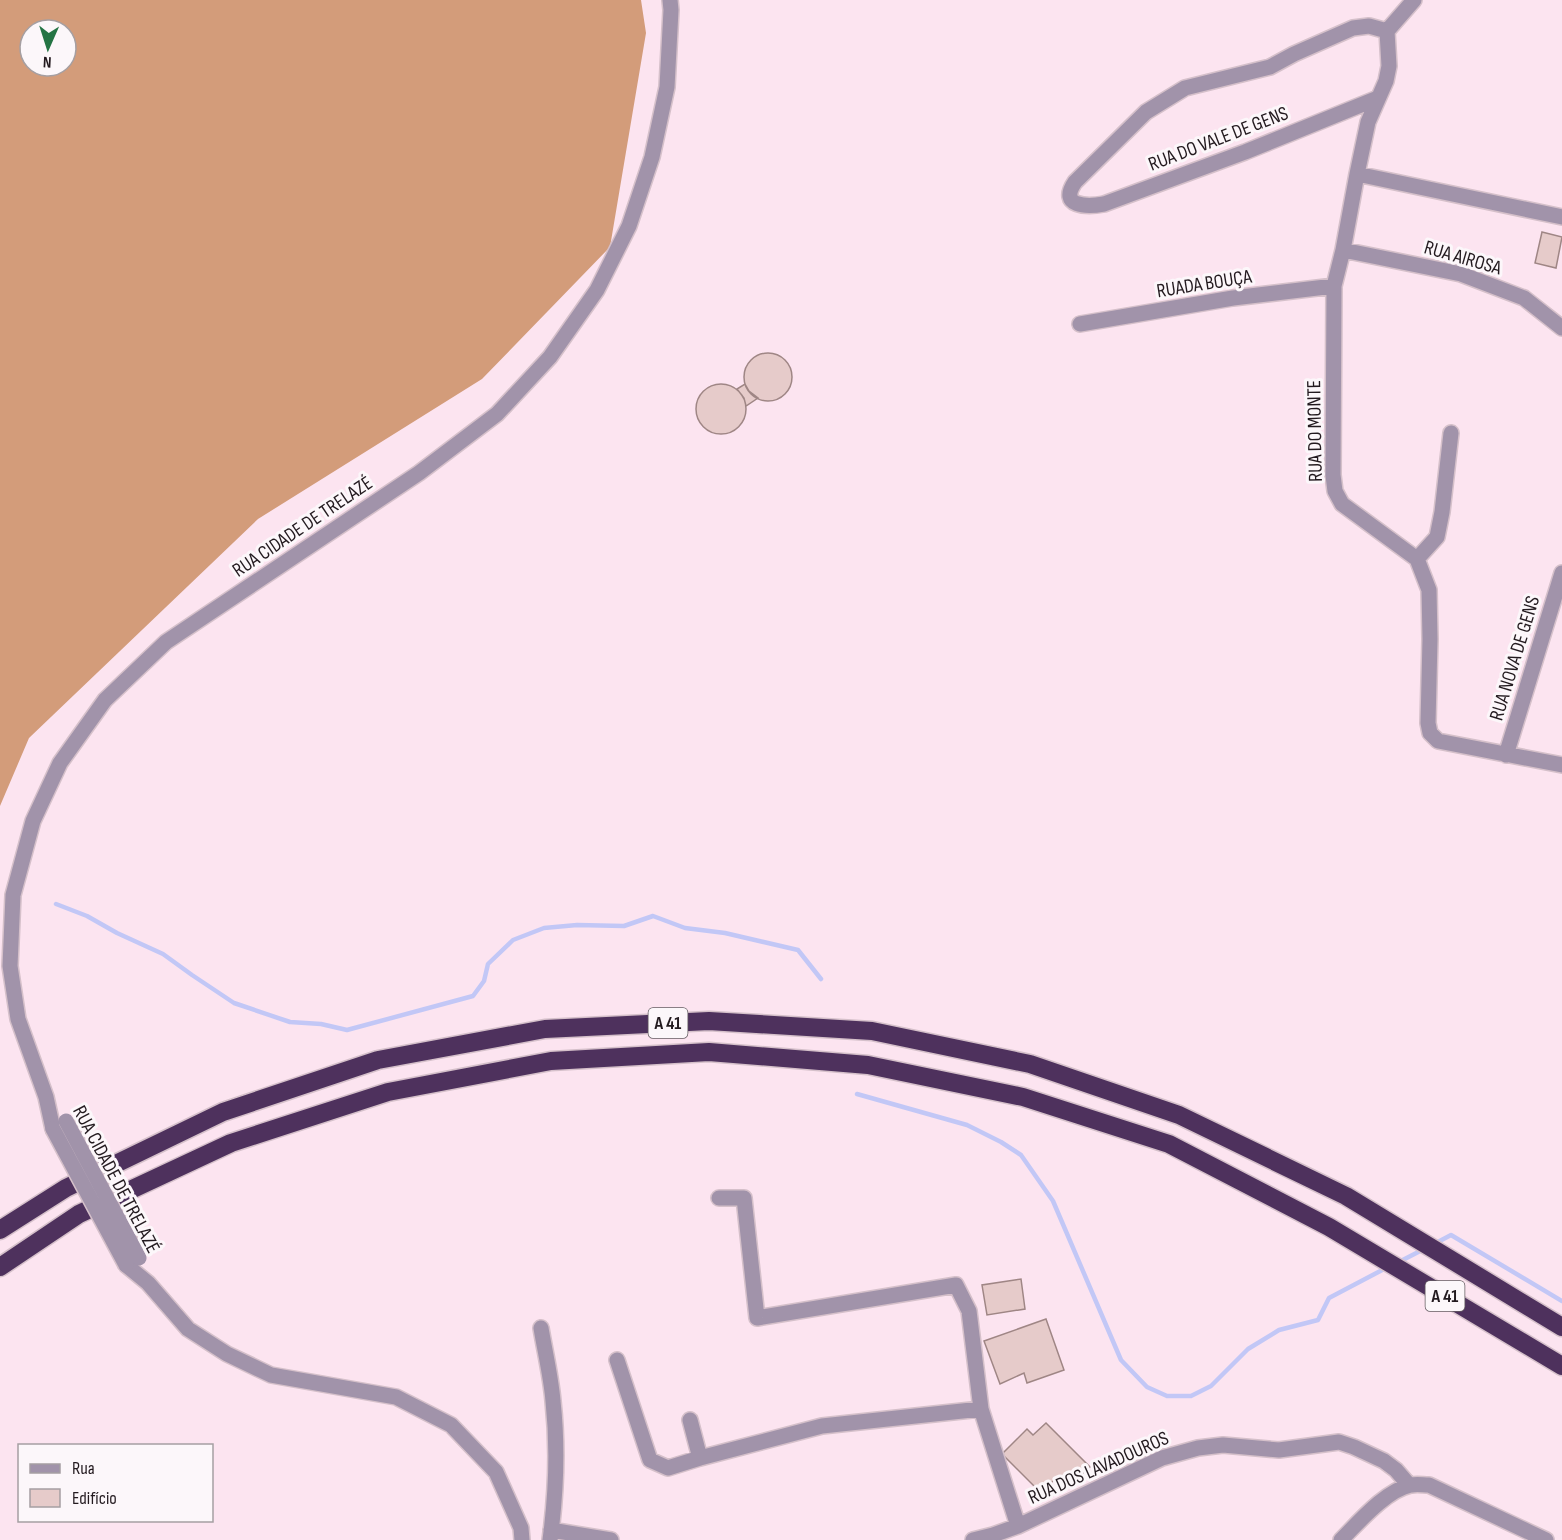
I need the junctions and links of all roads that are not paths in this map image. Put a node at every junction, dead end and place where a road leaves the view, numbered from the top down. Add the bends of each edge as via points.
1 (670, 0) edge
2 (1414, 0) edge
3 (1387, 31) junction
4 (1378, 98) junction
5 (1357, 174) junction
6 (1562, 217) edge
7 (1343, 250) junction
8 (1334, 286) junction
9 (1080, 324) dead end
10 (1562, 328) edge
11 (1451, 434) dead end
12 (1417, 559) junction
13 (1562, 573) edge
14 (1506, 755) junction
15 (1562, 765) edge
16 (719, 1198) dead end
17 (0, 1230) edge
18 (0, 1267) edge
19 (1562, 1327) edge
20 (541, 1328) dead end
21 (617, 1360) dead end
22 (1562, 1366) edge
23 (981, 1409) junction
24 (690, 1420) dead end
25 (700, 1458) junction
26 (1409, 1485) junction
27 (1018, 1526) junction
28 (521, 1532) edge
29 (550, 1535) edge
30 (611, 1540) edge
31 (973, 1540) edge
32 (1341, 1540) edge
33 (1546, 1540) edge

1 - 28 street, RUA CIDADE DE TRELAZÉ, bridge via 668,87 652,157 629,226 597,290 550,357 497,414 419,474 166,642 105,700 60,763 33,821 13,895 10,966 18,1019 46,1097 132,1262 148,1283 188,1329 226,1354 271,1375 396,1397 452,1425 496,1472
2 - 3 street
3 - 4 street, RUA DO MONTE via 1389,66
3 - 4 street, RUA DO VALE DE GENS via 1369,26 1353,28 1270,67 1185,88 1146,112 1091,166 1069,194 1079,205 1104,204
4 - 5 street, RUA DO MONTE via 1368,122
5 - 6 street
5 - 7 street, RUA DO MONTE
7 - 8 street, RUA DO MONTE
7 - 10 street, RUA AIROSA via 1461,274 1524,298
8 - 9 street, RUADA BOUÇA via 1233,298
8 - 12 street, RUA DO MONTE via 1335,491 1342,504
11 - 12 street via 1437,537
12 - 14 street via 1429,590 1430,733 1438,741
13 - 14 street, RUA NOVA DE GENS
14 - 15 street
16 - 23 street via 744,1198 757,1318 956,1285 969,1311
17 - 19 highway, A 41 via 66,1188 222,1112 378,1060 545,1029 709,1021 873,1031 1030,1064 1179,1115 1346,1196
18 - 22 highway, A 41 via 80,1214 231,1143 388,1092 551,1061 709,1052 868,1065 1023,1097 1168,1144 1329,1227
20 - 29 street via 556,1440
21 - 25 street via 650,1460 668,1468
23 - 25 street via 822,1426
23 - 27 street
24 - 25 street
26 - 27 street, RUA DOS LAVADOUROS via 1384,1461 1338,1442 1280,1450 1223,1445 1162,1458
26 - 32 street via 1389,1495
26 - 33 street via 1429,1485
27 - 31 street, RUA DOS LAVADOUROS
29 - 30 street

